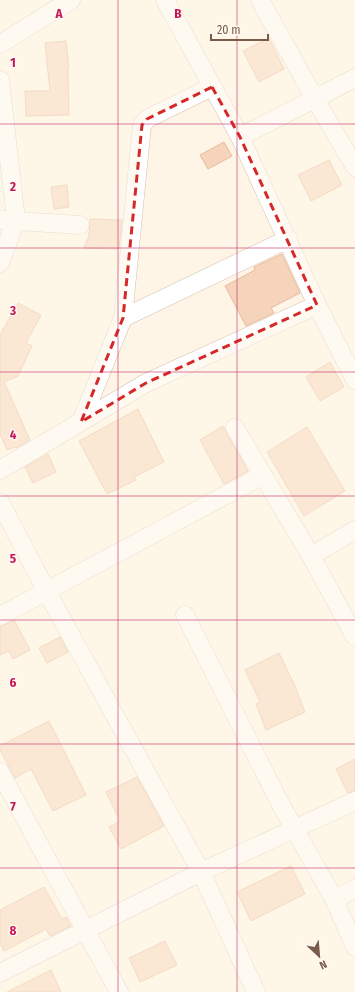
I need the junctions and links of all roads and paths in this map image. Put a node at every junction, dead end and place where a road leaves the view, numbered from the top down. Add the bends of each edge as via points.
1 (71, 0) edge
2 (165, 0) edge
3 (260, 0) edge
4 (0, 44) edge
5 (355, 78) edge
6 (0, 80) edge
7 (212, 87) junction
8 (315, 99) junction
9 (240, 137) junction
10 (355, 167) edge
11 (8, 220) edge
12 (80, 225) dead end
13 (288, 239) junction
14 (0, 263) edge
15 (318, 305) junction
16 (123, 318) junction
17 (355, 380) edge
18 (81, 422) junction
19 (235, 428) dead end
20 (0, 470) edge
21 (263, 475) junction
22 (0, 502) edge
23 (355, 530) edge
24 (311, 556) junction
25 (47, 592) junction
26 (185, 614) dead end
27 (0, 616) edge
28 (355, 637) edge
29 (0, 772) edge
30 (355, 801) edge
31 (294, 828) junction
32 (201, 872) junction
33 (355, 889) edge
34 (334, 900) junction
35 (86, 931) junction
36 (355, 947) edge
37 (0, 973) edge
38 (119, 992) edge
39 (256, 992) edge

1 - 4 street
2 - 7 street
3 - 8 street
5 - 8 street
6 - 11 street
7 - 9 street
7 - 16 street via 146,119 142,125
8 - 9 street
8 - 10 street
9 - 13 street
11 - 12 street
11 - 14 street
13 - 15 street
13 - 16 street
15 - 17 street
15 - 18 street via 146,383
16 - 18 street
18 - 20 street
19 - 21 street
21 - 24 street
21 - 25 street
22 - 25 street
23 - 24 street
24 - 28 street
25 - 27 street
25 - 32 street
26 - 31 street
29 - 35 street
30 - 31 street
31 - 32 street
31 - 34 street
32 - 35 street
32 - 39 street
33 - 34 street
34 - 36 street
35 - 37 street
35 - 38 street

